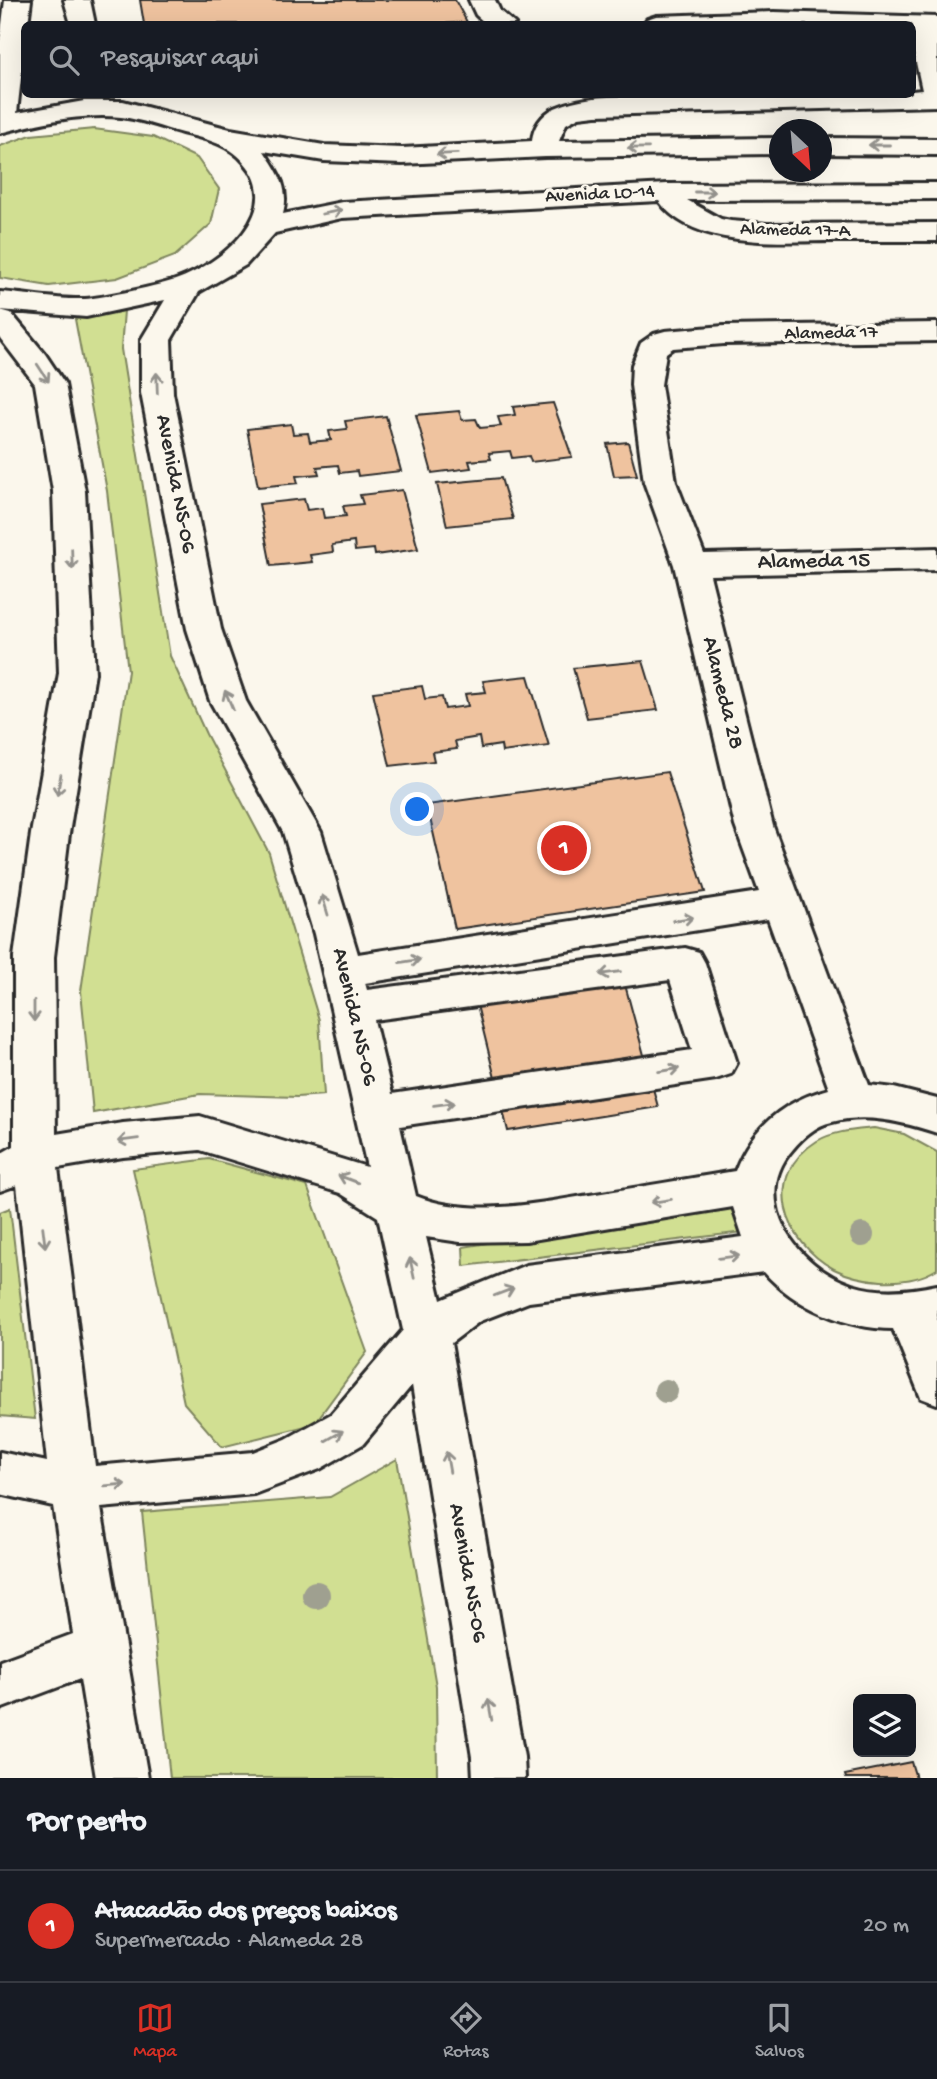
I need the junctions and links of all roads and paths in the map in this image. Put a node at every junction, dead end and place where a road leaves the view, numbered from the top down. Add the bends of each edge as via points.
1 (77, 0) edge
2 (482, 0) edge
3 (768, 10) edge
4 (11, 15) edge
5 (82, 21) edge
6 (498, 21) edge
7 (680, 21) edge
8 (886, 21) edge
9 (929, 25) edge
10 (937, 98) edge
11 (119, 102) edge
12 (0, 115) edge
13 (0, 125) edge
14 (229, 136) junction
15 (769, 146) edge
16 (832, 146) edge
17 (937, 147) edge
18 (545, 149) junction
19 (937, 191) edge
20 (667, 192) junction
21 (265, 226) junction
22 (937, 232) edge
23 (188, 286) junction
24 (0, 301) edge
25 (0, 319) edge
26 (937, 332) edge
27 (724, 335) joint
28 (937, 559) edge
29 (691, 565) junction
30 (782, 903) junction
31 (347, 990) junction
32 (854, 1102) junction
33 (376, 1113) junction
34 (937, 1116) edge
35 (17, 1165) edge
36 (753, 1186) junction
37 (399, 1208) junction
38 (773, 1252) junction
39 (922, 1307) edge
40 (427, 1335) junction
41 (937, 1384) edge
42 (0, 1473) edge
43 (75, 1489) junction
44 (101, 1647) junction
45 (0, 1685) edge
46 (122, 1778) edge
47 (499, 1778) edge

1 - 5 street
2 - 6 street
3 - 7 street
3 - 8 street
4 - 12 street via 4,112
9 - 10 street
10 - 18 street via 575,109 554,118 545,132
11 - 13 street, Avenida LO-14
11 - 14 street, Avenida LO-14
18 -> 14 street, Avenida LO-14 via 402,156 324,153
14 - 21 street via 253,155 268,177 272,201
15 -> 18 street, Avenida LO-14
17 -> 16 street
20 -> 19 street, Avenida LO-14
21 -> 20 street, Avenida LO-14 via 342,210
20 - 22 street, Alameda 17-A via 677,206 711,225 731,230
21 - 23 street via 236,258
23 - 24 street via 86,308
31 -> 23 street, Avenida NS-06 via 302,832 228,701 204,629 157,393 156,340
25 -> 35 street via 50,384 69,491 78,673 34,957
26 - 27 street, Alameda 17
27 - 29 street, Alameda 28 via 665,340 652,349 647,365 660,482
28 - 29 street, Alameda 15
29 - 30 street, Alameda 28 via 754,826
31 -> 30 street
30 - 32 street, Alameda 28
31 - 33 street, Avenida NS-06
33 -> 31 street via 716,1063 685,963 471,990
32 - 34 street via 904,1105
32 - 36 street via 801,1116 777,1135 761,1159
33 - 37 street, Avenida NS-06
37 -> 35 street via 354,1180 200,1133 123,1140
35 -> 43 street
36 -> 37 street via 526,1223 460,1224 427,1219
36 - 38 street via 756,1219
40 -> 37 street, Avenida NS-06
38 - 39 street via 798,1278 831,1297 869,1308
40 -> 38 street via 464,1308 526,1284
39 - 41 street
43 -> 40 street via 254,1473 303,1454 347,1429
47 -> 40 street, Avenida NS-06
42 - 43 street
43 - 44 street
44 - 45 street
44 - 46 street

